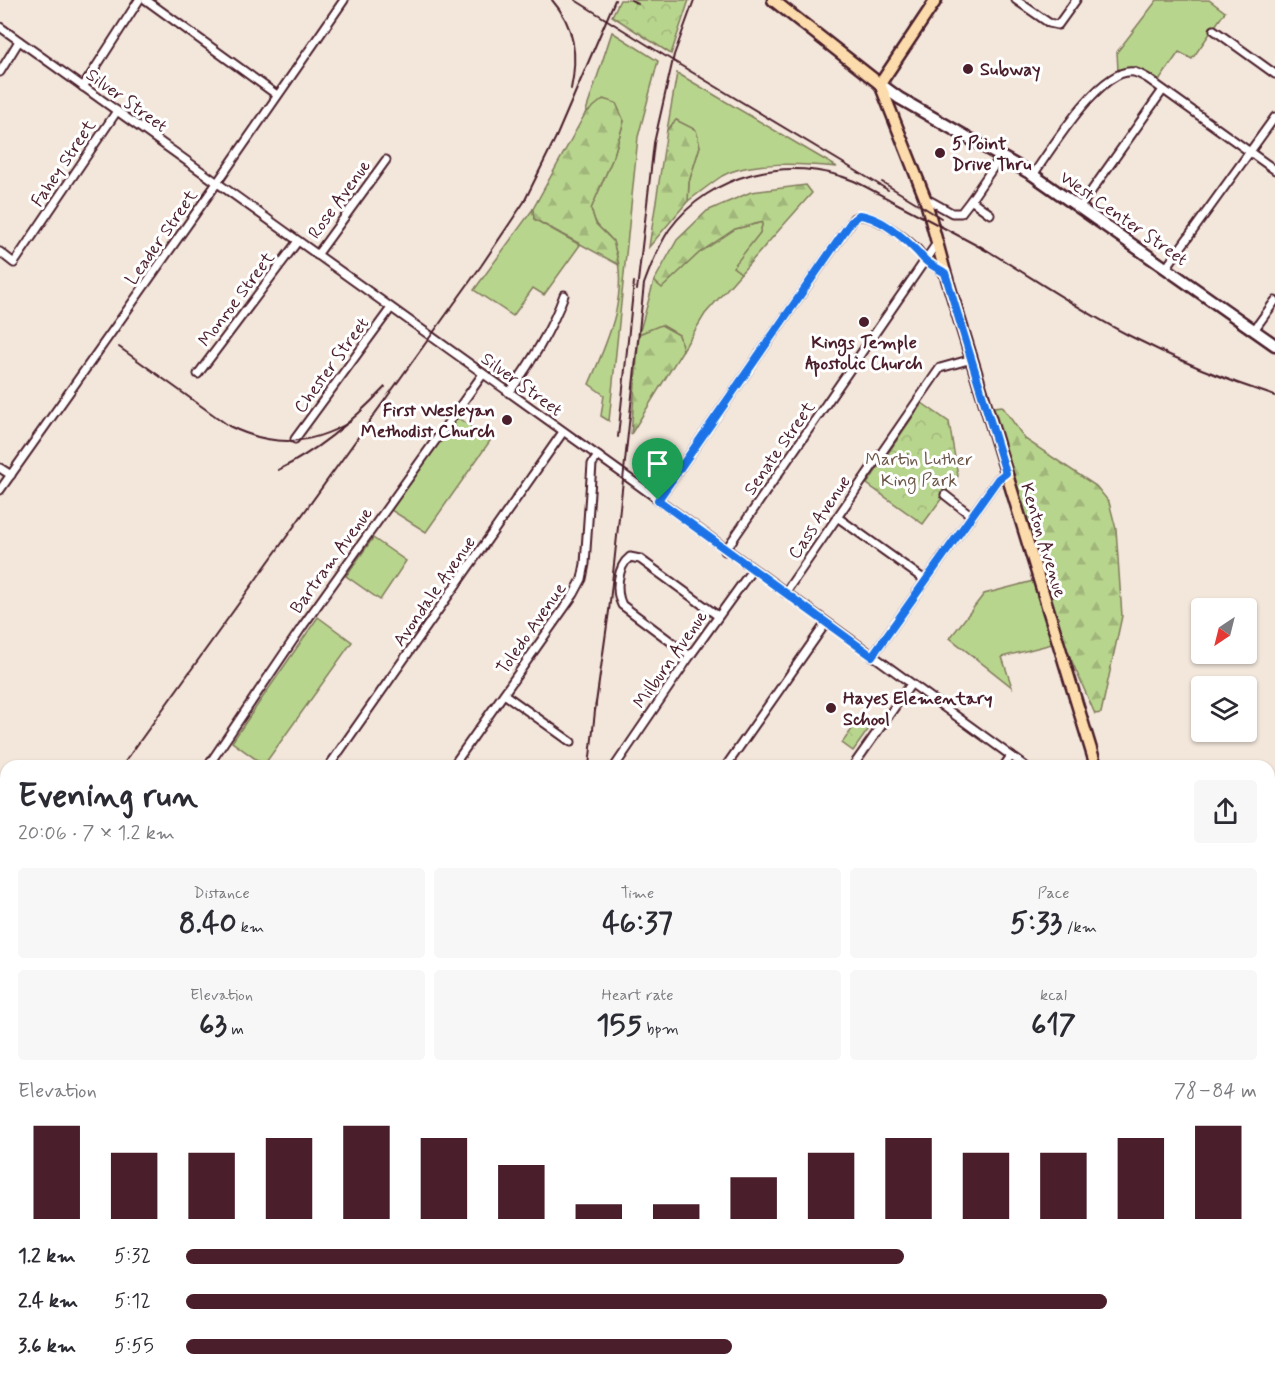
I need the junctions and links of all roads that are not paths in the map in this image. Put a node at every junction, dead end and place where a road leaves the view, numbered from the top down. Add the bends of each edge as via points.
1 (138, 0) edge
2 (146, 0) edge
3 (344, 0) edge
4 (773, 0) edge
5 (936, 0) edge
6 (1016, 0) edge
7 (1076, 0) edge
8 (0, 27) edge
9 (1214, 30) dead end
10 (19, 41) junction
11 (0, 72) edge
12 (1275, 74) edge
13 (880, 84) junction
14 (83, 87) junction
15 (1163, 90) junction
16 (277, 95) junction
17 (117, 111) junction
18 (1275, 117) edge
19 (1250, 152) junction
20 (1001, 156) junction
21 (386, 160) dead end
22 (1275, 170) edge
23 (1033, 175) junction
24 (217, 183) junction
25 (925, 198) junction
26 (971, 200) junction
27 (1080, 207) junction
28 (990, 214) dead end
29 (298, 241) junction
30 (937, 243) junction
31 (0, 252) edge
32 (317, 255) junction
33 (926, 261) junction
34 (1166, 268) junction
35 (945, 273) junction
36 (564, 295) dead end
37 (1275, 301) edge
38 (391, 308) junction
39 (1254, 330) junction
40 (1275, 345) edge
41 (972, 359) junction
42 (198, 374) dead end
43 (483, 374) junction
44 (509, 393) junction
45 (563, 432) junction
46 (295, 439) dead end
47 (598, 456) junction
48 (0, 468) edge
49 (1006, 473) junction
50 (10, 475) junction
51 (0, 490) edge
52 (945, 495) dead end
53 (658, 500) junction
54 (972, 516) junction
55 (837, 517) junction
56 (725, 550) junction
57 (752, 570) junction
58 (925, 580) junction
59 (785, 593) junction
60 (718, 616) junction
61 (826, 623) junction
62 (690, 656) junction
63 (872, 656) junction
64 (911, 684) junction
65 (504, 694) junction
66 (571, 742) dead end
67 (1011, 756) junction
68 (212, 760) edge
69 (333, 760) edge
70 (457, 760) edge
71 (619, 760) edge
72 (730, 760) edge
73 (858, 760) edge
74 (1008, 760) edge
75 (1017, 760) edge
76 (1094, 760) edge

1 - 14 street
2 - 16 street
3 - 16 street, Leader Street
4 - 13 main road, West Center Street
5 - 13 main road
6 - 7 street via 1058,25
8 - 10 street, Silver Street
9 - 12 street
10 - 11 street
10 - 14 street, Silver Street
13 - 20 main road, West Center Street
13 - 25 main road, Kenton Avenue
14 - 17 street, Silver Street
15 - 19 street
15 - 23 street via 1133,72 1102,85 1088,98
15 - 27 street
16 - 24 street, Leader Street
17 - 24 street, Silver Street
17 - 31 street, Fahey Street via 14,262
18 - 19 street
19 - 22 street
19 - 34 street
20 - 23 main road, West Center Street
20 - 26 street
21 - 32 street, Rose Avenue
23 - 27 main road, West Center Street
24 - 29 street, Silver Street
24 - 50 street, Leader Street
25 - 26 street via 952,213 961,213
25 - 30 main road, Kenton Avenue
26 - 28 street
27 - 34 main road, West Center Street
29 - 32 street, Silver Street
29 - 42 street, Monroe Street
30 - 33 street, Senate Street
30 - 35 main road, Kenton Avenue
32 - 38 street, Silver Street
33 - 35 street
33 - 53 street via 914,246 879,221 859,215 851,222
33 - 56 street, Senate Street
34 - 39 main road, West Center Street
35 - 41 main road, Kenton Avenue
36 - 44 street via 550,328
37 - 39 street
38 - 43 street, Silver Street
38 - 46 street, Chester Street
39 - 40 main road, West Center Street
41 - 49 main road, Kenton Avenue
41 - 55 street, Cass Avenue via 940,368
43 - 44 street, Silver Street
43 - 68 street, Bartram Avenue
44 - 45 street, Silver Street
45 - 47 street, Silver Street
45 - 69 street, Avondale Avenue
47 - 53 street, Silver Street
47 - 65 street, Toledo Avenue via 592,464 582,579
48 - 50 street
49 - 54 street
49 - 76 main road, Kenton Avenue
50 - 51 street, Leader Street
52 - 54 street
53 - 56 street, Silver Street
54 - 58 street
55 - 58 street
55 - 59 street, Cass Avenue
56 - 57 street, Silver Street
57 - 59 street, Silver Street
57 - 60 street, Milburn Avenue
58 - 63 street
59 - 61 street, Silver Street
60 - 62 street, Milburn Avenue
60 - 62 street via 640,558 623,562 618,597 622,605
61 - 63 street, Silver Street
61 - 72 street
62 - 71 street, Milburn Avenue
63 - 64 street, Silver Street
64 - 67 street, Silver Street
64 - 73 street
65 - 66 street
65 - 70 street, Toledo Avenue
67 - 74 street
67 - 75 street, Silver Street

